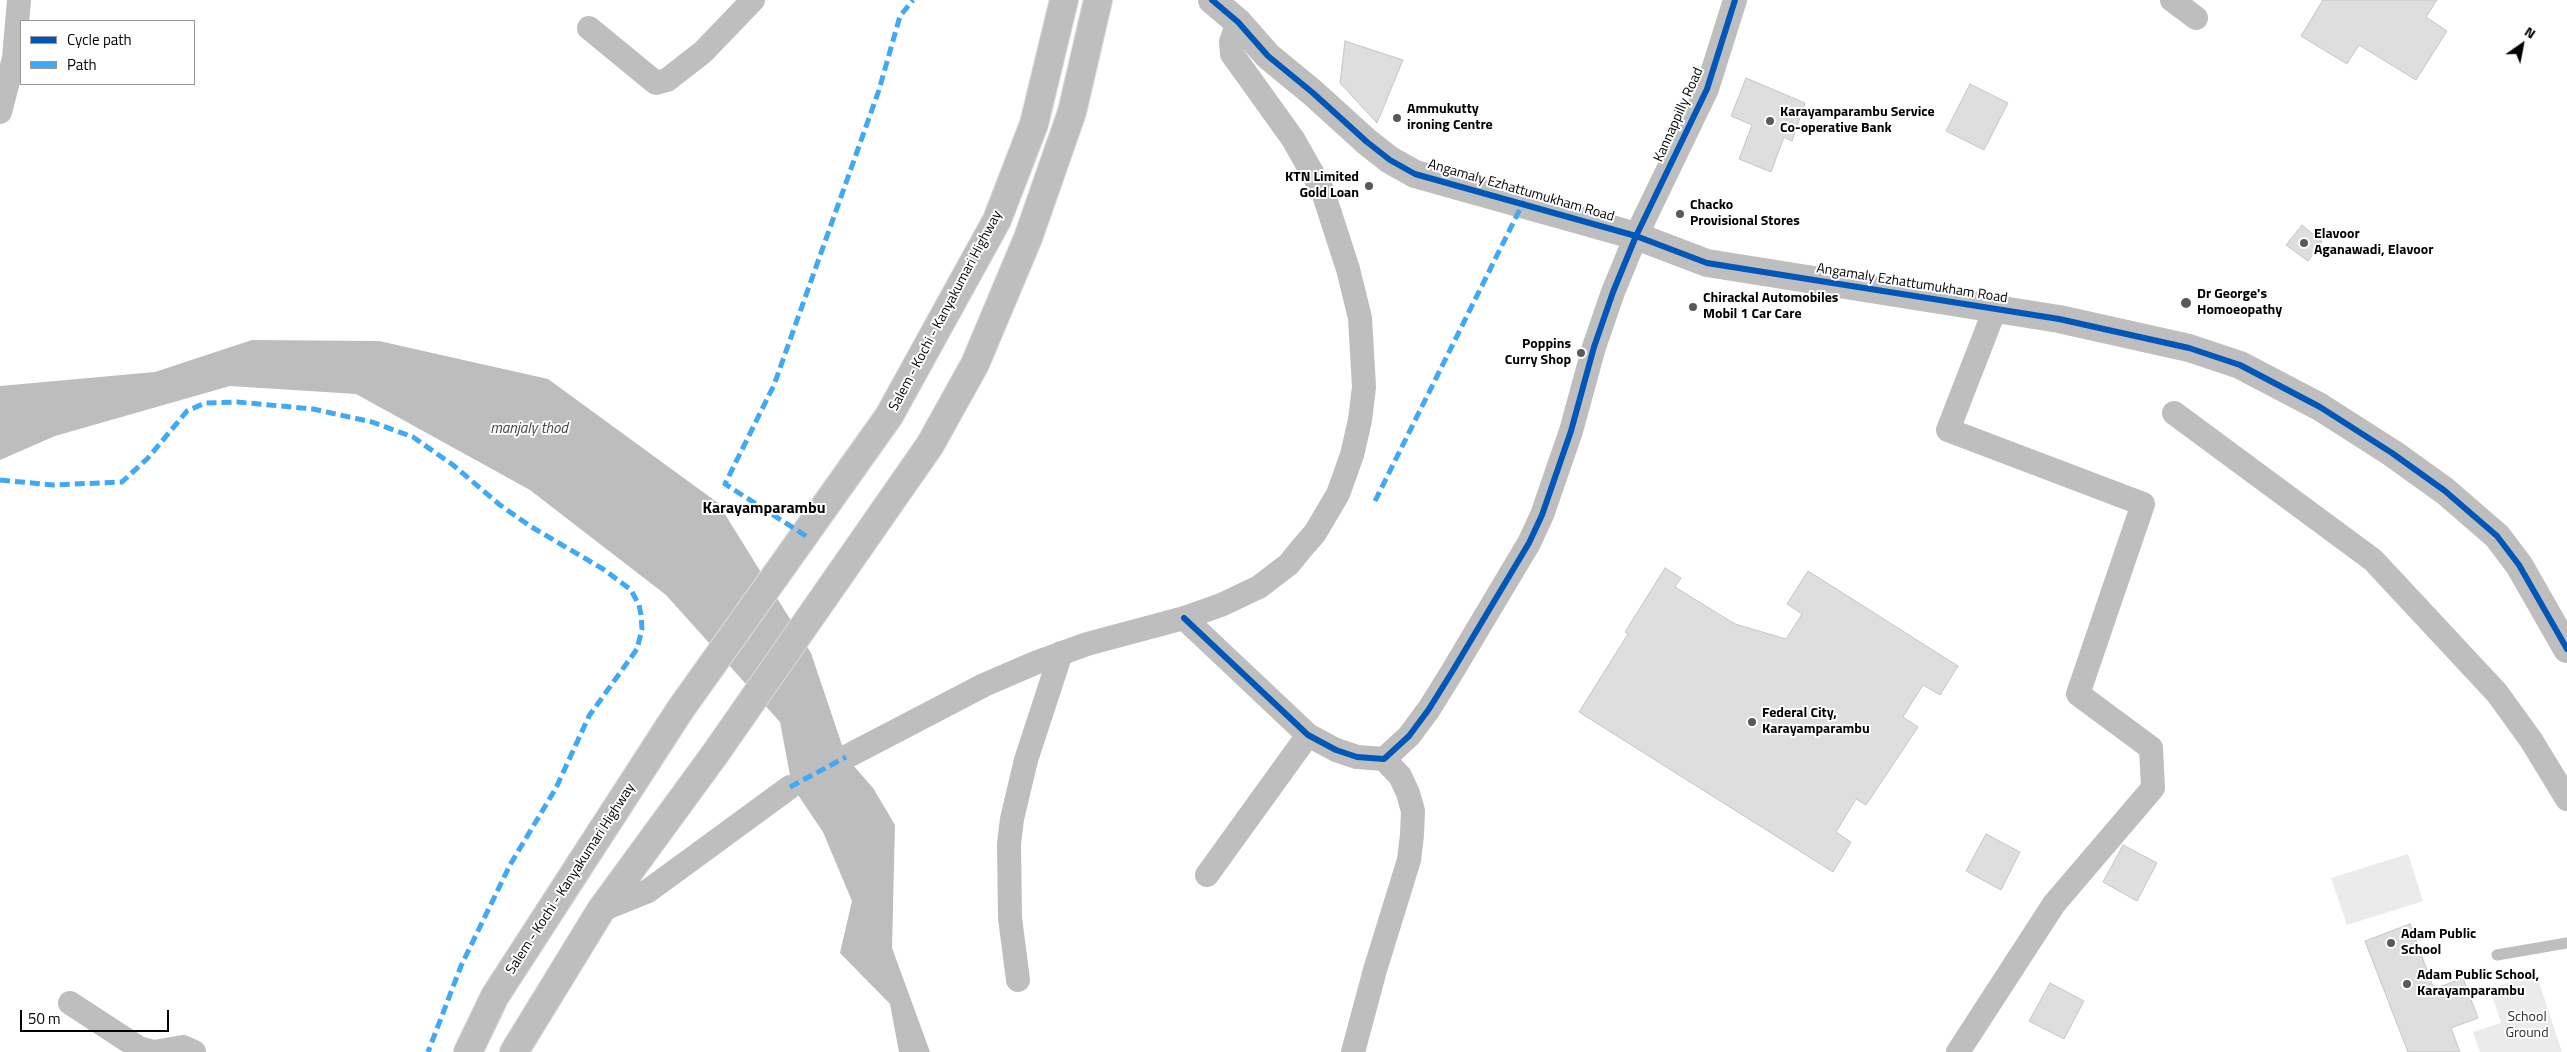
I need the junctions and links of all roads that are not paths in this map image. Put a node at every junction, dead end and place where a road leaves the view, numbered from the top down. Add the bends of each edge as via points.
1 (19, 0) edge
2 (753, 0) edge
3 (1064, 0) edge
4 (1098, 0) edge
5 (1212, 0) edge
6 (1734, 0) edge
7 (2172, 0) edge
8 (2196, 18) dead end
9 (1238, 22) junction
10 (589, 28) dead end
11 (0, 112) edge
12 (1636, 236) junction
13 (1995, 309) junction
14 (2174, 413) dead end
15 (1184, 618) junction
16 (2567, 649) edge
17 (1061, 653) junction
18 (1308, 735) junction
19 (846, 757) dead end
20 (1384, 759) junction
21 (790, 787) dead end
22 (2567, 799) edge
23 (1207, 875) dead end
24 (601, 910) junction
25 (2567, 943) edge
26 (2497, 955) dead end
27 (1018, 980) dead end
28 (70, 1003) dead end
29 (194, 1052) edge
30 (468, 1052) edge
31 (514, 1052) edge
32 (1353, 1052) edge
33 (1958, 1052) edge

1 - 11 street via 14,58
2 - 10 street via 703,52 667,80 656,83
3 - 30 main road, Salem - Kochi - Kanyakumari Highway via 1034,124 997,220 888,416 680,710 495,996
4 - 24 main road via 1072,112 1028,238 975,364 930,445 715,754
5 - 9 main road, Angamaly Ezhattumukham Road
6 - 12 street, Kannappilly Road via 1707,88
7 - 8 street
9 - 12 main road, Angamaly Ezhattumukham Road via 1268,56 1367,142 1415,174
9 - 15 street via 1230,48 1235,60 1293,139 1323,192 1334,220 1360,318 1364,388 1352,455 1338,494 1315,533 1289,564 1259,587
12 - 13 main road, Angamaly Ezhattumukham Road via 1707,263
12 - 20 street, Kannappilly Road via 1594,347 1553,487 1532,536 1429,710 1409,736
13 - 16 main road, Angamaly Ezhattumukham Road via 2059,319 2189,348 2240,365 2320,407 2392,453 2497,536 2519,566
13 - 33 street via 1948,430 2143,504 2078,694 2151,748 2153,788 2054,904
14 - 22 street via 2373,560 2497,693
15 - 17 street
15 - 18 street
17 - 19 street via 984,686
17 - 27 street via 1026,760 1012,819 1010,918
18 - 20 street via 1357,757
18 - 23 street
20 - 32 street via 1400,776 1408,793 1413,811 1412,835 1409,860
21 - 24 street via 648,891
24 - 31 main road
25 - 26 lane
28 - 29 street via 139,1048 154,1052 183,1047

